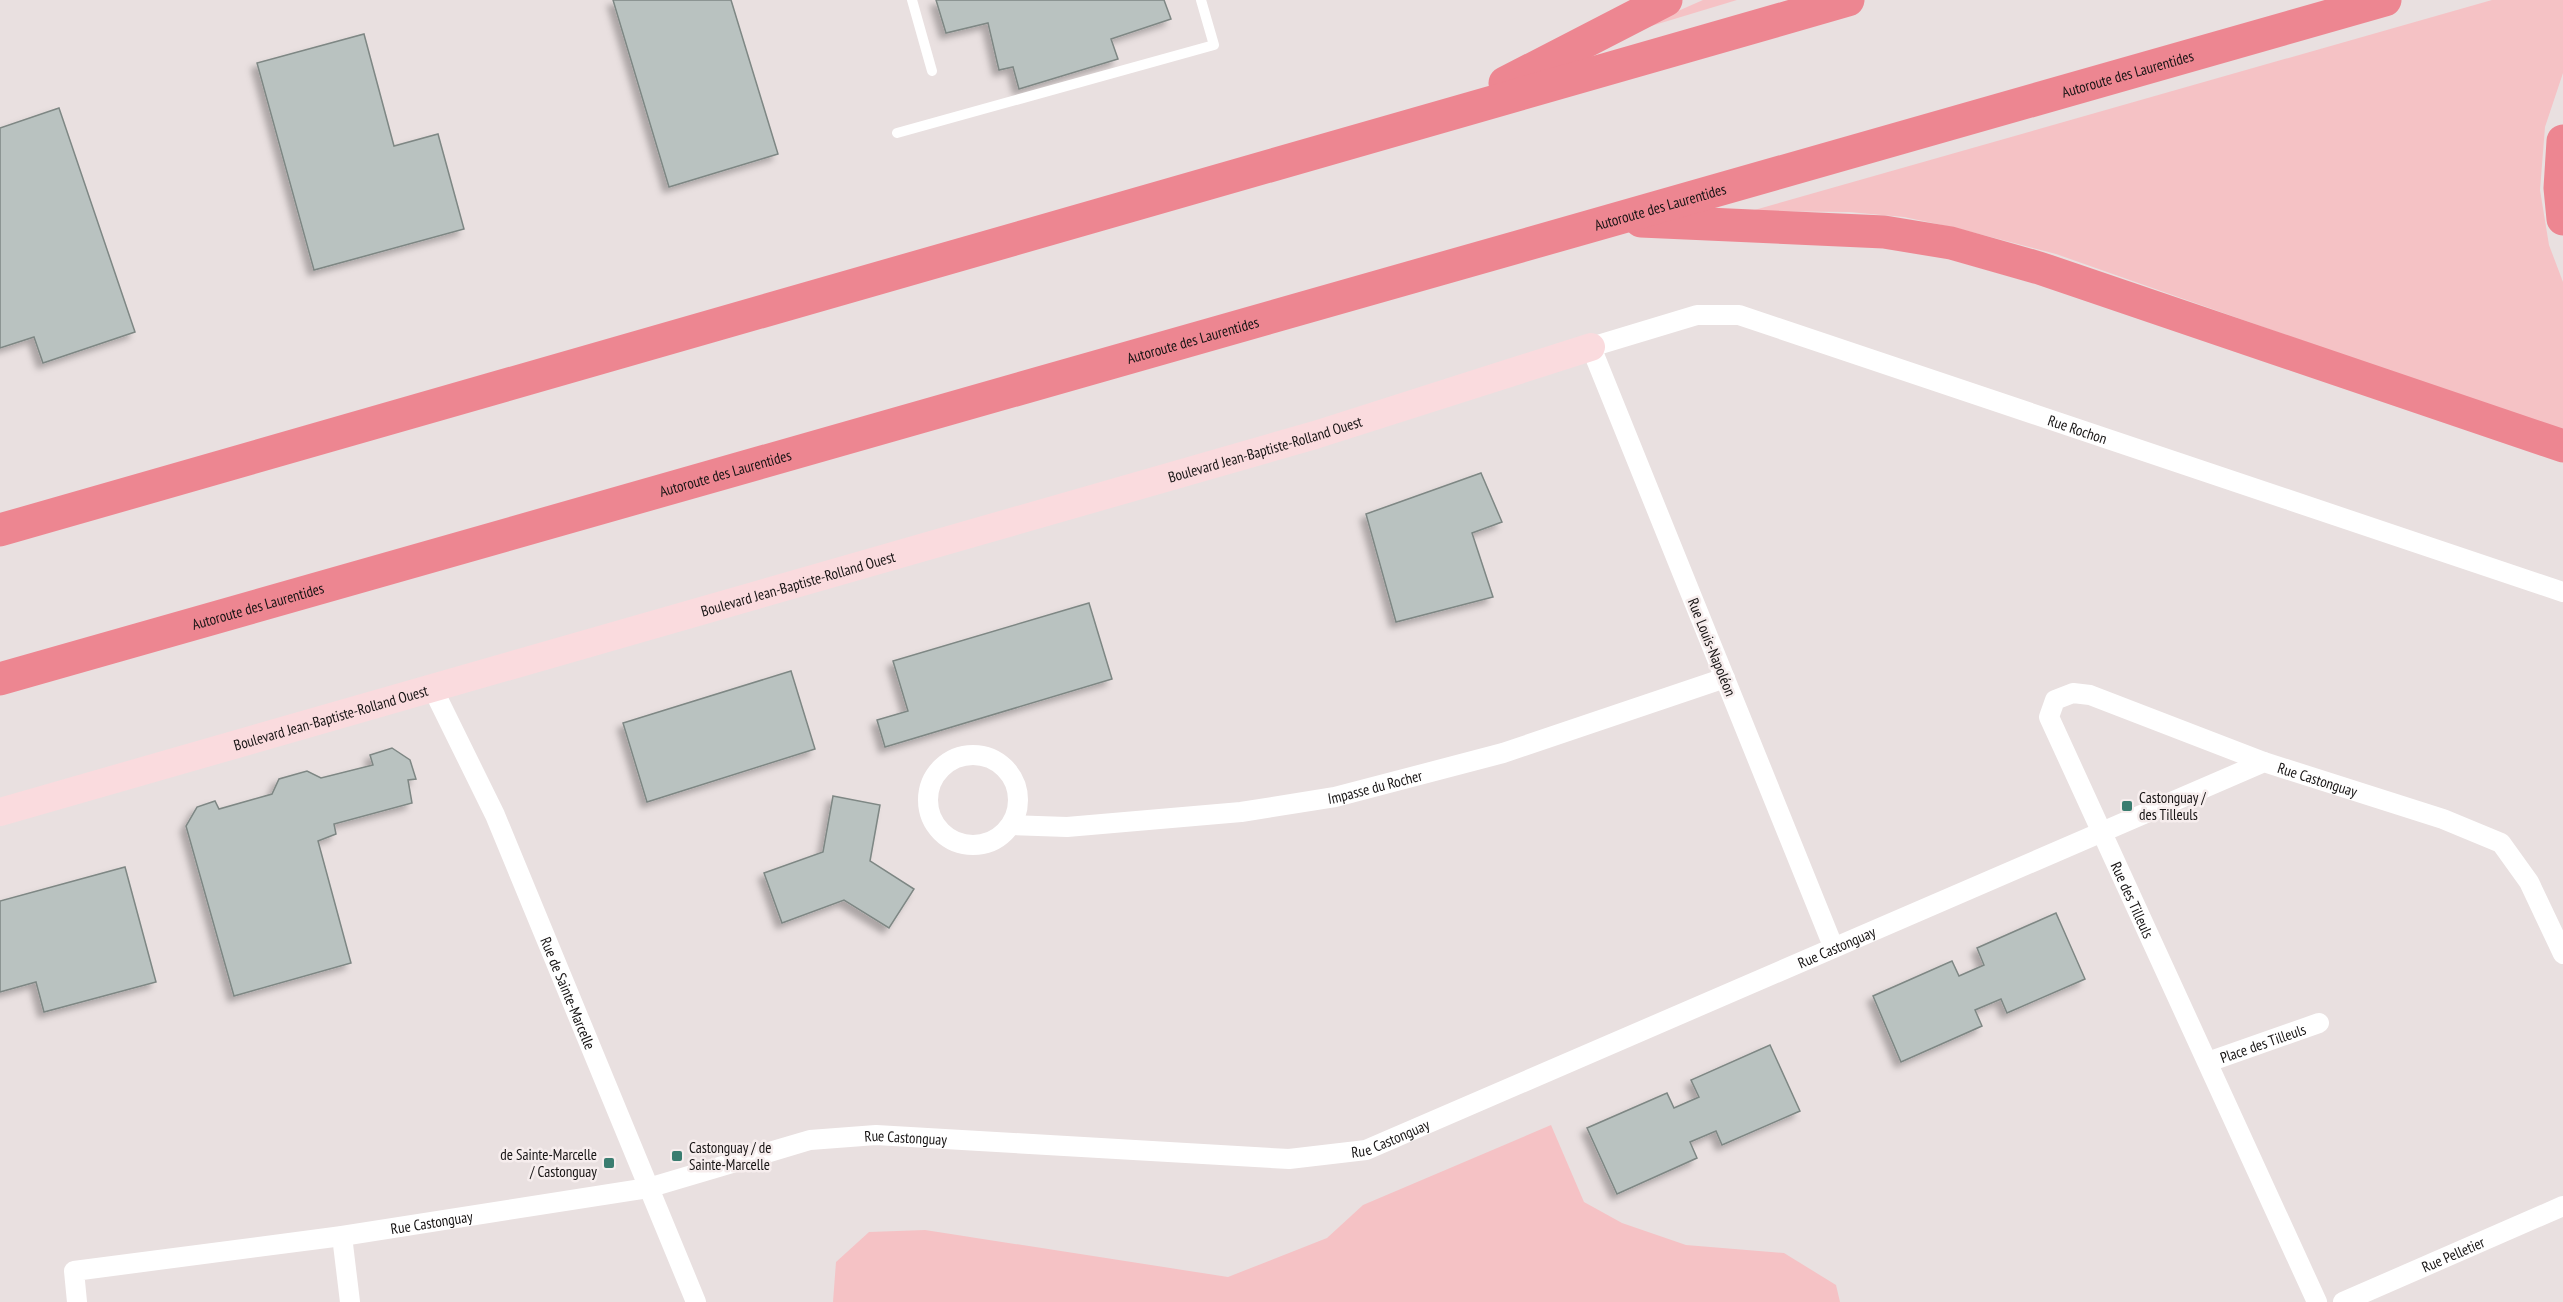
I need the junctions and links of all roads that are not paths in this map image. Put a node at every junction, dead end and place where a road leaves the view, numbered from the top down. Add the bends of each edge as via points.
1 (912, 0) edge
2 (1201, 0) edge
3 (1666, 0) edge
4 (1848, 0) edge
5 (2385, 0) edge
6 (932, 71) dead end
7 (1440, 116) junction
8 (897, 133) dead end
9 (2563, 141) edge
10 (1613, 219) junction
11 (2563, 219) edge
12 (1591, 347) junction
13 (2563, 446) edge
14 (0, 530) edge
15 (2563, 592) edge
16 (1725, 678) junction
17 (0, 679) edge
18 (433, 689) junction
19 (2264, 762) junction
20 (0, 812) edge
21 (1012, 825) junction
22 (2102, 833) junction
23 (1833, 946) junction
24 (2563, 954) edge
25 (2319, 1023) dead end
26 (2208, 1062) junction
27 (648, 1188) junction
28 (2563, 1206) edge
29 (342, 1236) junction
30 (77, 1302) edge
31 (350, 1302) edge
32 (696, 1302) edge
33 (2317, 1302) edge
34 (2343, 1302) edge

1 - 6 lane
2 - 8 lane via 1214,45
3 - 7 highway
4 - 7 highway
5 - 10 highway, Autoroute des Laurentides
7 - 14 highway
9 - 11 highway
10 - 13 highway via 1856,229 1951,243 2039,268
10 - 17 highway, Autoroute des Laurentides
12 - 15 street, Rue Rochon via 1697,315 1739,315
12 - 16 street, Rue Louis-Napoléon
12 - 18 street, Boulevard Jean-Baptiste-Rolland Ouest via 1315,435
16 - 21 street, Impasse du Rocher via 1503,753 1335,797 1241,812 1067,827
16 - 23 street, Rue Louis-Napoléon
18 - 20 street, Boulevard Jean-Baptiste-Rolland Ouest
18 - 27 street, Rue de Sainte-Marcelle via 495,815
19 - 22 street, Rue Castonguay
19 - 22 street, Rue des Tilleuls via 2090,695 2073,693 2055,700 2049,717
19 - 24 street, Rue Castonguay via 2443,819 2501,843 2529,882
21 - 21 street via 1002,836 974,846 946,836 936,826 928,797 939,770 965,754 980,754 1007,768 1017,788 1018,811
22 - 23 street, Rue Castonguay
22 - 26 street, Rue des Tilleuls
23 - 27 street, Rue Castonguay via 1366,1150 1289,1159 876,1136 810,1140
25 - 26 street, Place des Tilleuls
26 - 33 street, Rue des Tilleuls
27 - 29 street, Rue Castonguay
27 - 32 street, Rue de Sainte-Marcelle
28 - 34 street, Rue Pelletier
29 - 30 street, Rue Castonguay via 74,1271
29 - 31 street

